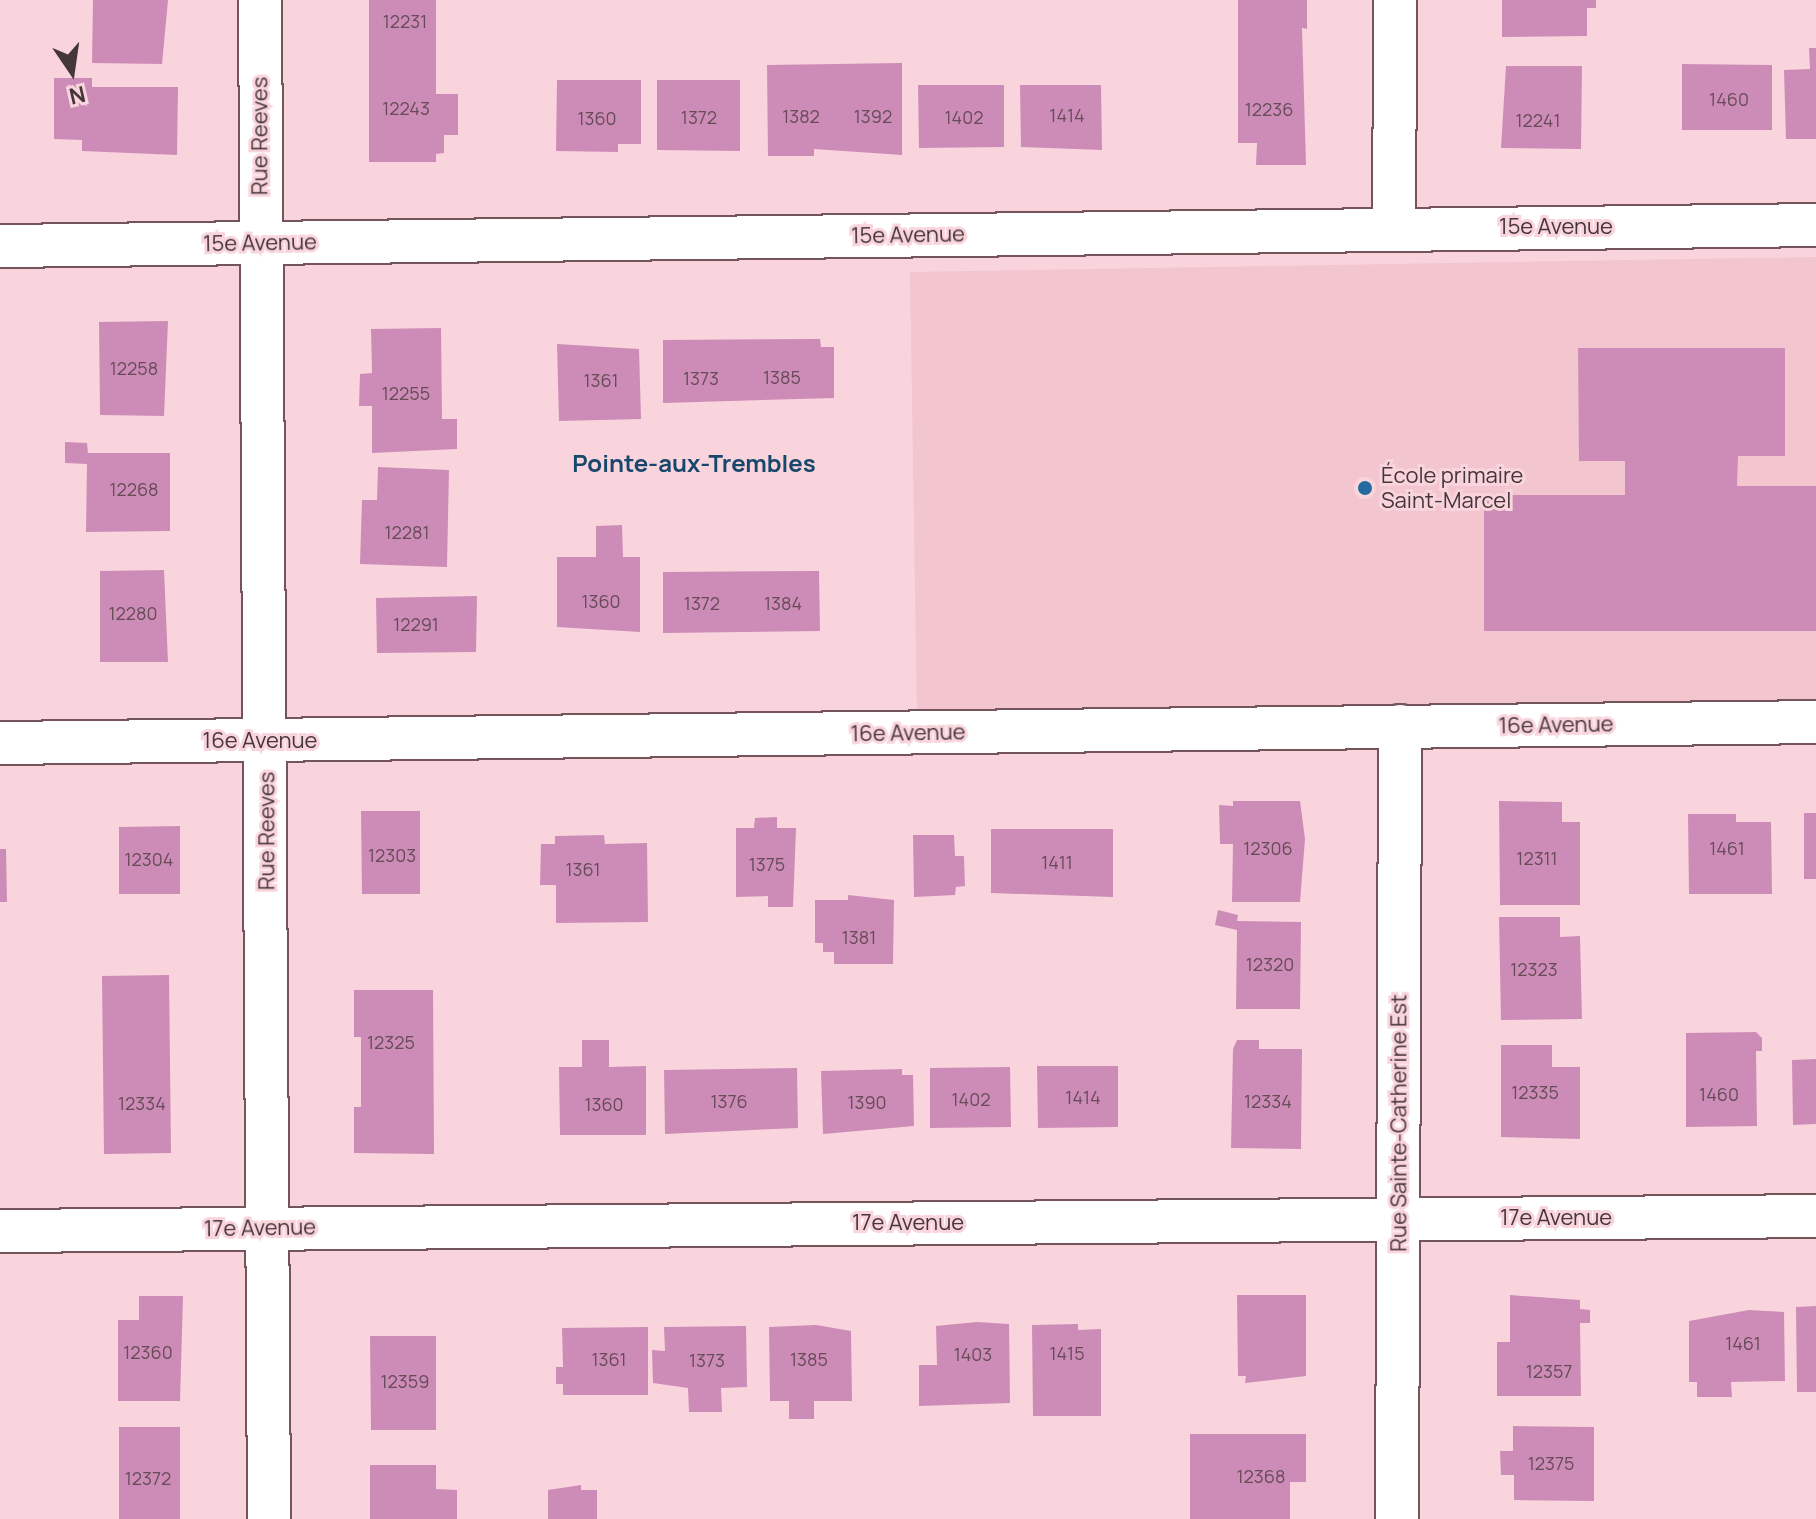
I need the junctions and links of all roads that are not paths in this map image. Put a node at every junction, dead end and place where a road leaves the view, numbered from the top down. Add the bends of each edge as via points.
1 (260, 0) edge
2 (1395, 0) edge
3 (1816, 225) edge
4 (1394, 228) junction
5 (260, 243) junction
6 (0, 246) edge
7 (1816, 722) edge
8 (1400, 726) junction
9 (267, 741) junction
10 (0, 743) edge
11 (1816, 1216) edge
12 (1398, 1219) junction
13 (268, 1228) junction
14 (0, 1231) edge
15 (269, 1519) edge
16 (1397, 1519) edge

1 - 5 street, Rue Reeves
2 - 4 street
3 - 4 street, 15e Avenue
4 - 5 street, 15e Avenue
5 - 6 street, 15e Avenue
5 - 9 street, Rue Reeves
7 - 8 street, 16e Avenue
8 - 9 street, 16e Avenue
8 - 12 street, Rue Sainte-Catherine Est
9 - 10 street, 16e Avenue
9 - 13 street, Rue Reeves
11 - 12 street, 17e Avenue
12 - 13 street, 17e Avenue
12 - 16 street, Rue Sainte-Catherine Est
13 - 14 street, 17e Avenue
13 - 15 street, Rue Reeves

